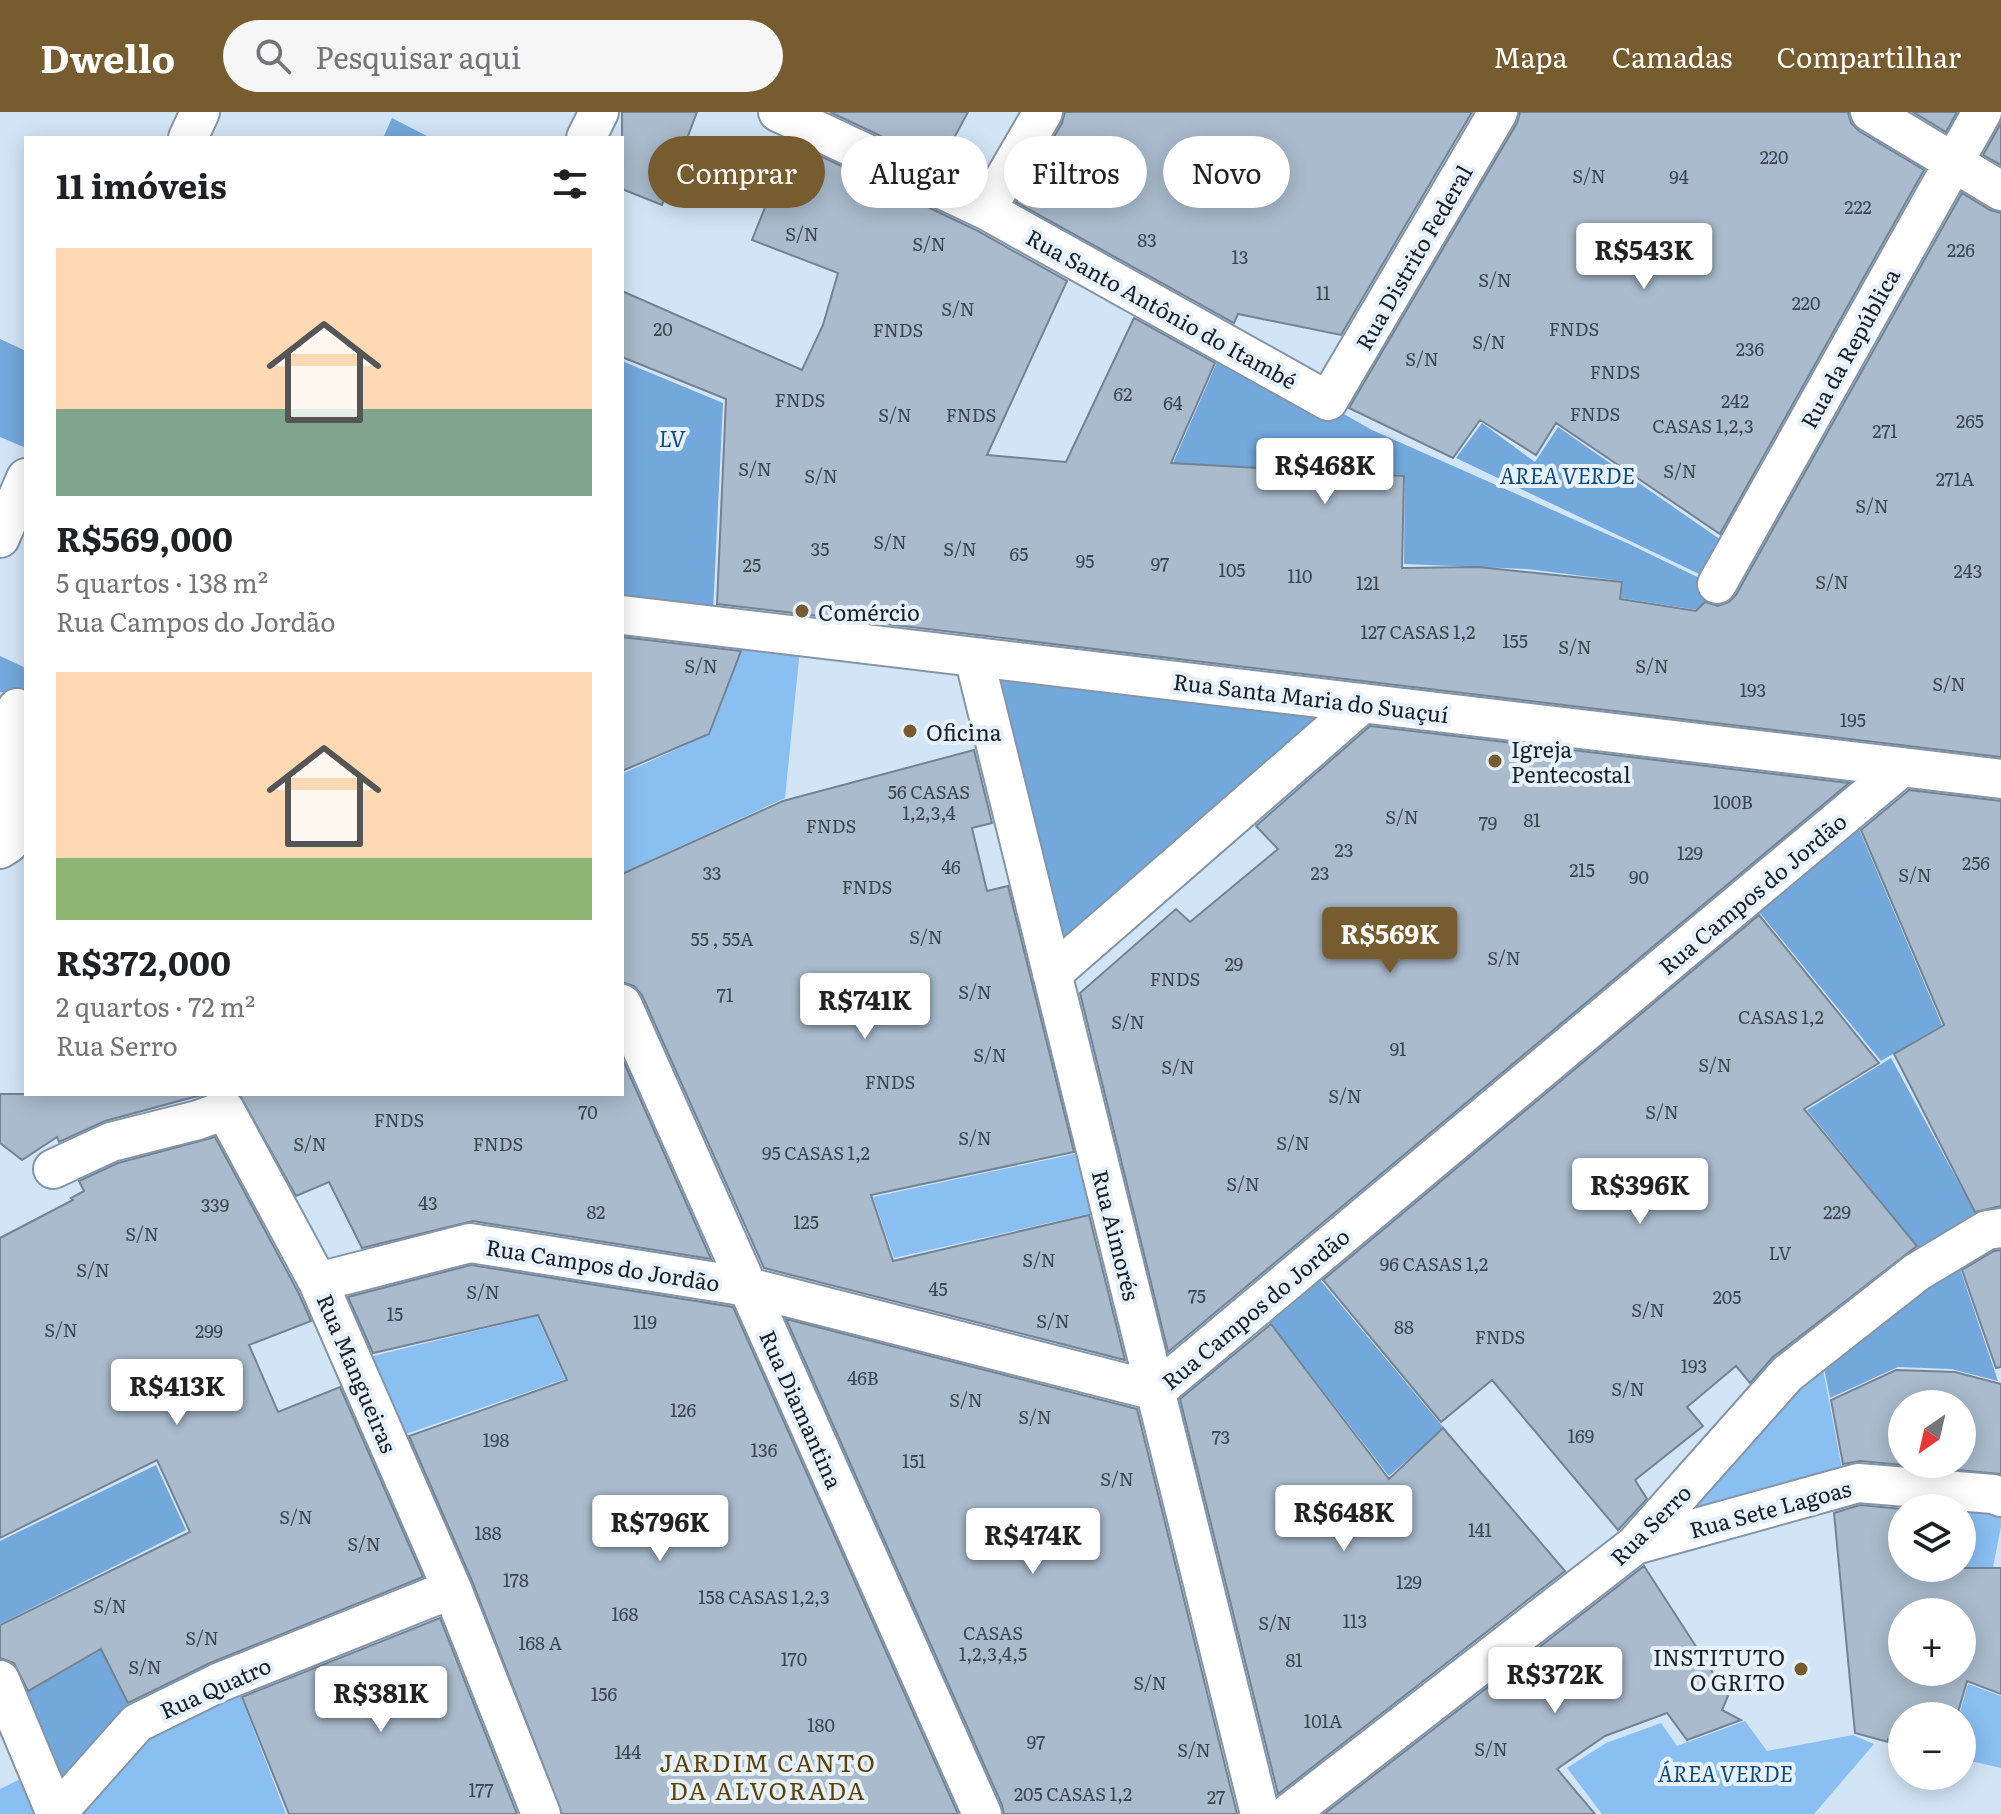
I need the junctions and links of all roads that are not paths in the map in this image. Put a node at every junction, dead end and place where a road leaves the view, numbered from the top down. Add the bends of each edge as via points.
1 (200, 112) edge
2 (599, 112) edge
3 (778, 112) edge
4 (1043, 112) edge
5 (1498, 112) edge
6 (1870, 112) edge
7 (1982, 112) edge
8 (189, 136) edge
9 (587, 136) edge
10 (1953, 163) junction
11 (2001, 191) edge
12 (986, 210) junction
13 (1328, 401) joint
14 (24, 483) edge
15 (0, 538) edge
16 (1717, 584) dead end
17 (624, 615) edge
18 (974, 657) junction
19 (1363, 703) junction
20 (14, 708) edge
21 (1902, 767) junction
22 (2001, 779) edge
23 (0, 849) edge
24 (1052, 974) junction
25 (624, 1008) edge
26 (53, 1169) dead end
27 (2001, 1228) edge
28 (318, 1282) junction
29 (748, 1287) junction
30 (1156, 1391) junction
31 (2001, 1497) edge
32 (1635, 1545) junction
33 (452, 1589) junction
34 (0, 1680) edge
35 (56, 1814) edge
36 (541, 1814) edge
37 (982, 1814) edge
38 (1260, 1814) edge
39 (1288, 1814) edge

1 - 8 street
2 - 9 street
3 - 12 street, Rua Santo Antônio do Itambé
4 - 12 street
5 - 13 street, Rua Distrito Federal
6 - 10 street
7 - 10 street, Rua da República
10 - 11 street
10 - 16 street, Rua da República
12 - 13 street, Rua Santo Antônio do Itambé
14 - 15 street
17 - 18 street, Rua Santa Maria do Suaçuí
18 - 19 street, Rua Santa Maria do Suaçuí
18 - 24 street, Rua Aimorés
19 - 21 street, Rua Santa Maria do Suaçuí
19 - 24 street
20 - 23 street via 8,844
21 - 22 street, Rua Santa Maria do Suaçuí
21 - 30 street, Rua Campos do Jordão
24 - 30 street, Rua Aimorés
25 - 29 street, Rua Diamantina
26 - 28 street, Rua Mangueiras via 111,1142 225,1110
27 - 32 street, Rua Serro via 1987,1230 1917,1272 1787,1374
28 - 29 street, Rua Campos do Jordão via 470,1243
28 - 33 street, Rua Mangueiras
29 - 30 street, Rua Campos do Jordão
29 - 37 street, Rua Diamantina
30 - 38 street, Rua Aimorés
31 - 32 street, Rua Sete Lagoas via 1858,1483
32 - 39 street, Rua Serro
33 - 35 street, Rua Quatro via 218,1683 137,1723
33 - 36 street, Rua Mangueiras
34 - 35 street

